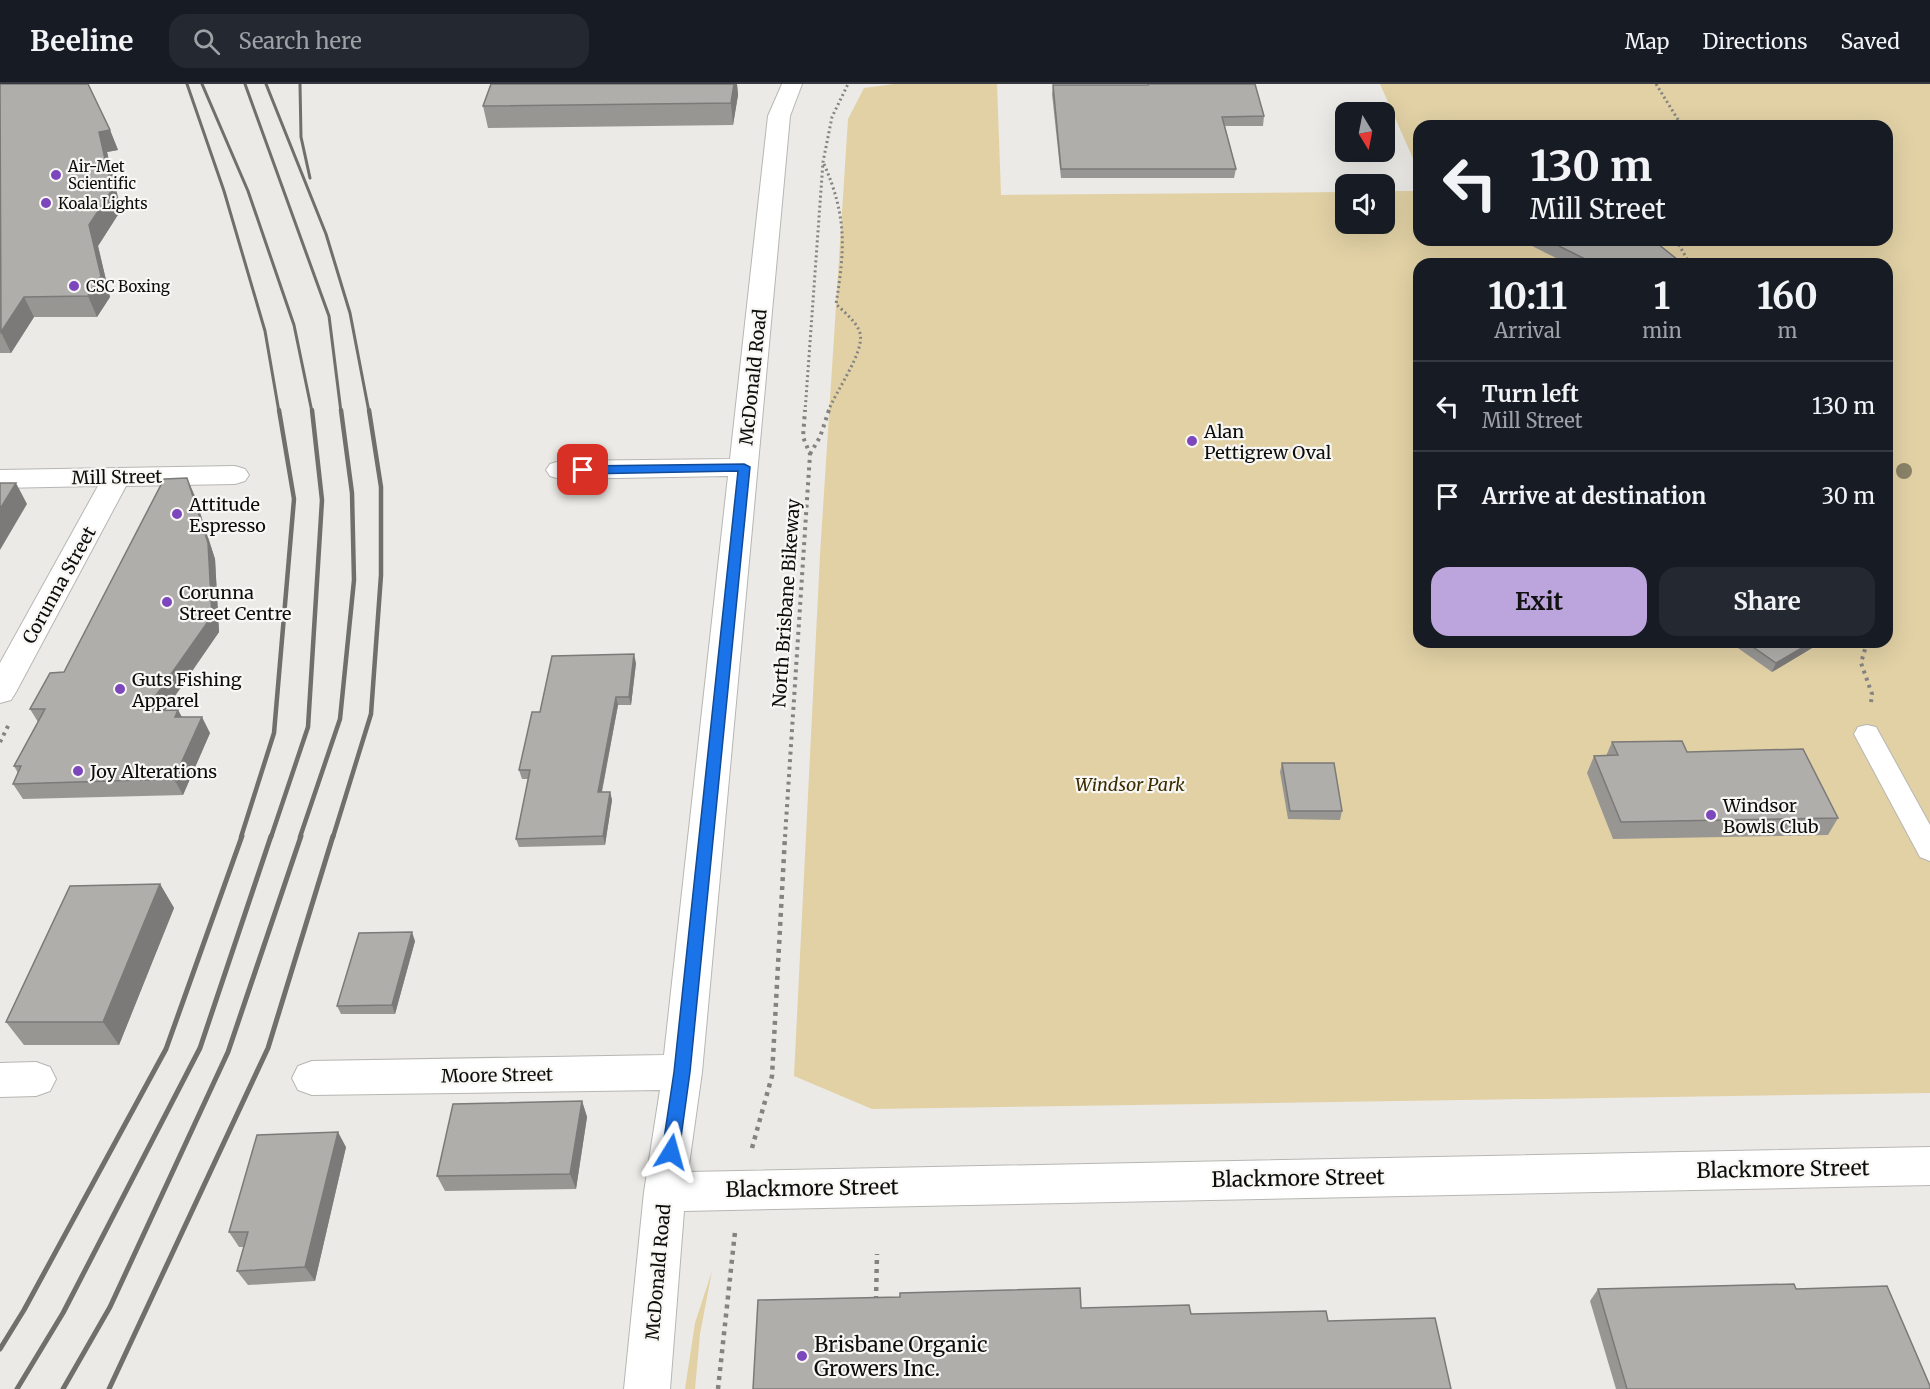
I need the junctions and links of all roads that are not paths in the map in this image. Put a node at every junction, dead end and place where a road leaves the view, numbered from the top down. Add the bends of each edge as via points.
1 (792, 84) edge
2 (744, 467) junction
3 (560, 470) dead end
4 (235, 475) dead end
5 (117, 477) junction
6 (0, 479) edge
7 (0, 693) edge
8 (1867, 734) dead end
9 (1930, 850) edge
10 (682, 1072) junction
11 (312, 1078) dead end
12 (1930, 1166) edge
13 (665, 1192) junction
14 (647, 1389) edge

1 - 2 street, McDonald Road via 779,116
2 - 3 street
2 - 10 street, McDonald Road
4 - 5 street, Mill Street
5 - 6 street, Mill Street
5 - 7 street, Corunna Street
8 - 9 lane
10 - 11 street, Moore Street
10 - 13 street, McDonald Road
12 - 13 street, Blackmore Street
13 - 14 street, McDonald Road

